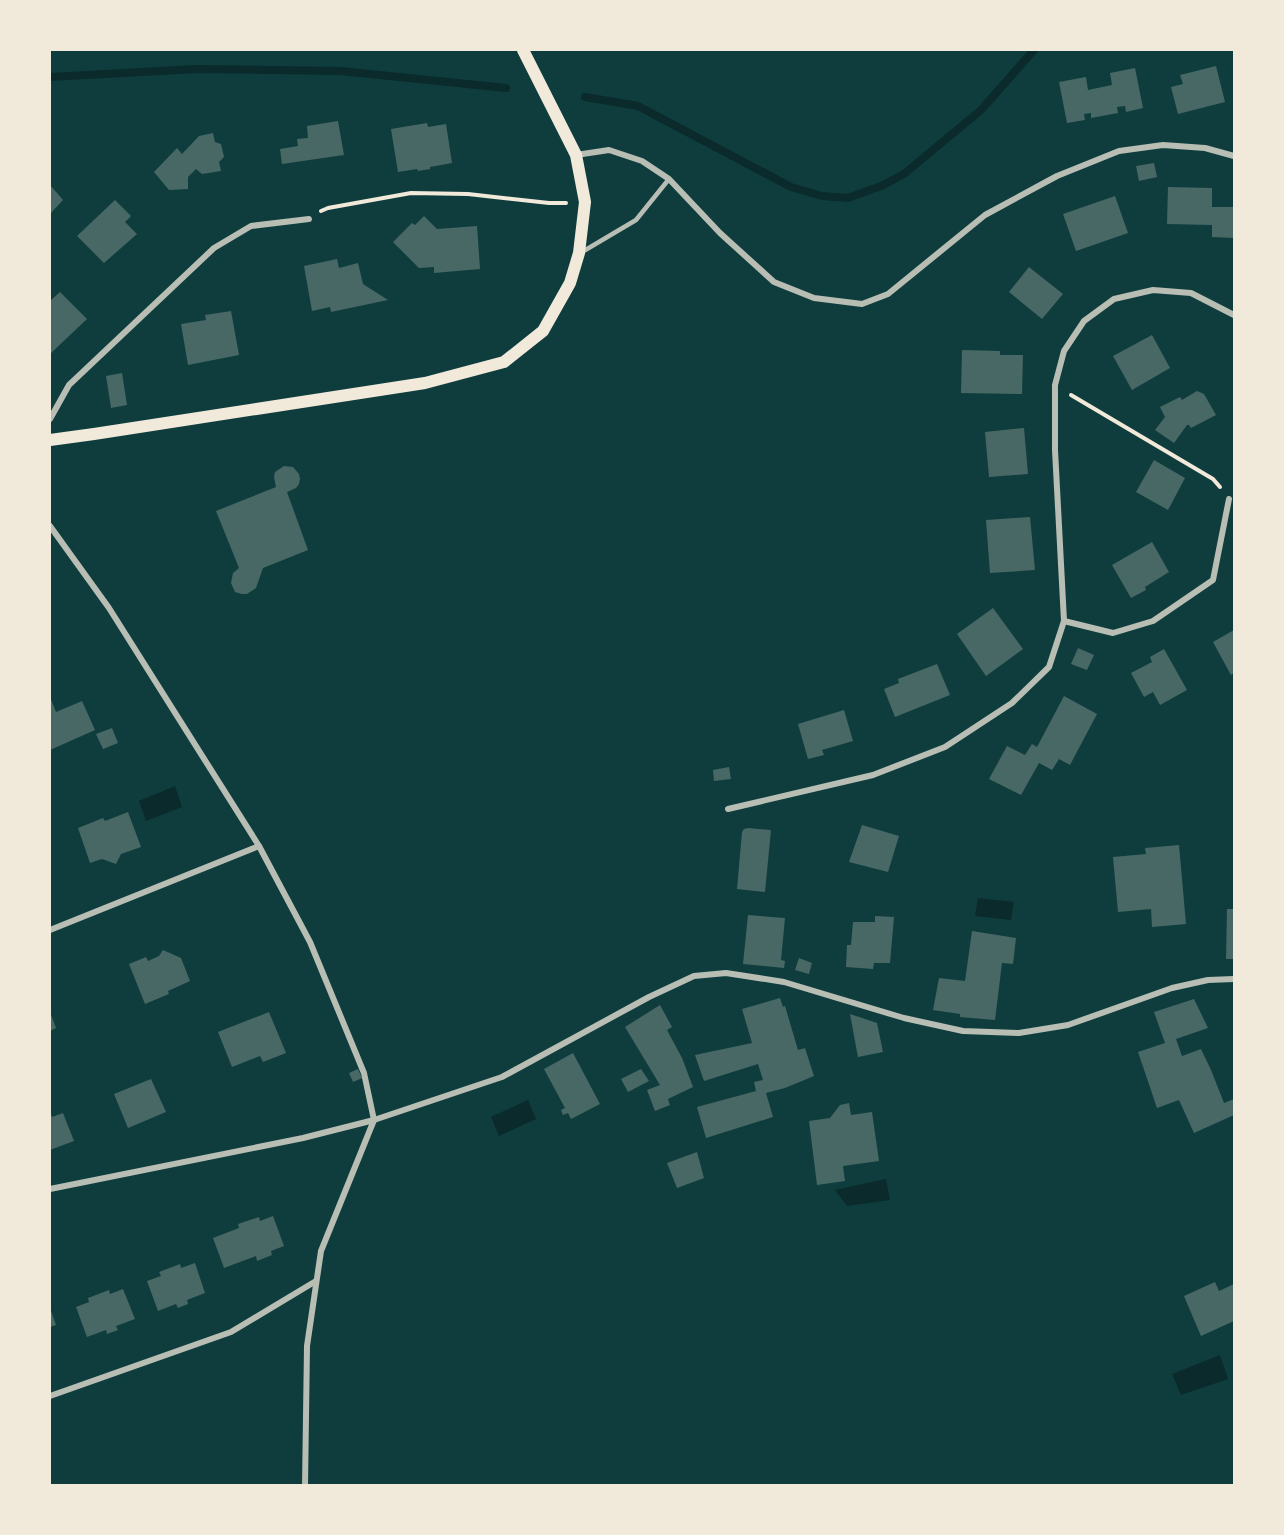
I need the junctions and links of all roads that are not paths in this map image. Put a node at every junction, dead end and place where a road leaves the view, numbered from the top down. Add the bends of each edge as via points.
1 (523, 50) edge
2 (576, 155) junction
3 (1234, 156) edge
4 (669, 179) junction
5 (309, 219) road end
6 (579, 253) junction
7 (1234, 315) edge
8 (50, 420) edge
9 (50, 440) edge
10 (1229, 499) road end
11 (50, 526) edge
12 (1064, 621) junction
13 (728, 808) dead end
14 (259, 846) junction
15 (50, 930) edge
16 (1234, 979) edge
17 (374, 1120) junction
18 (50, 1190) edge
19 (316, 1281) junction
20 (50, 1396) edge
21 (305, 1485) edge

1 - 2 main road
2 - 4 street via 609,150 642,161
2 - 6 main road via 585,202
3 - 4 street via 1205,148 1174,146 1119,151 1057,176 985,215 888,294 862,304 814,297 774,282
4 - 6 lane via 636,220
5 - 8 street via 251,226 214,248 69,384
6 - 9 main road via 570,283 543,331 504,362 425,383
7 - 12 street via 1191,293 1153,290 1114,299 1084,321 1064,351 1055,385
10 - 12 street via 1213,580 1153,621 1113,633
11 - 14 street via 109,608
12 - 13 street via 1049,667 1012,703 945,747 873,775
14 - 15 street
14 - 17 street via 310,942 364,1073
16 - 17 street via 1172,988 1068,1025 1019,1033 963,1031 904,1018 784,982 726,973 694,976 502,1077
17 - 18 street
17 - 19 street via 321,1251
19 - 20 street via 231,1332
19 - 21 street via 307,1346

